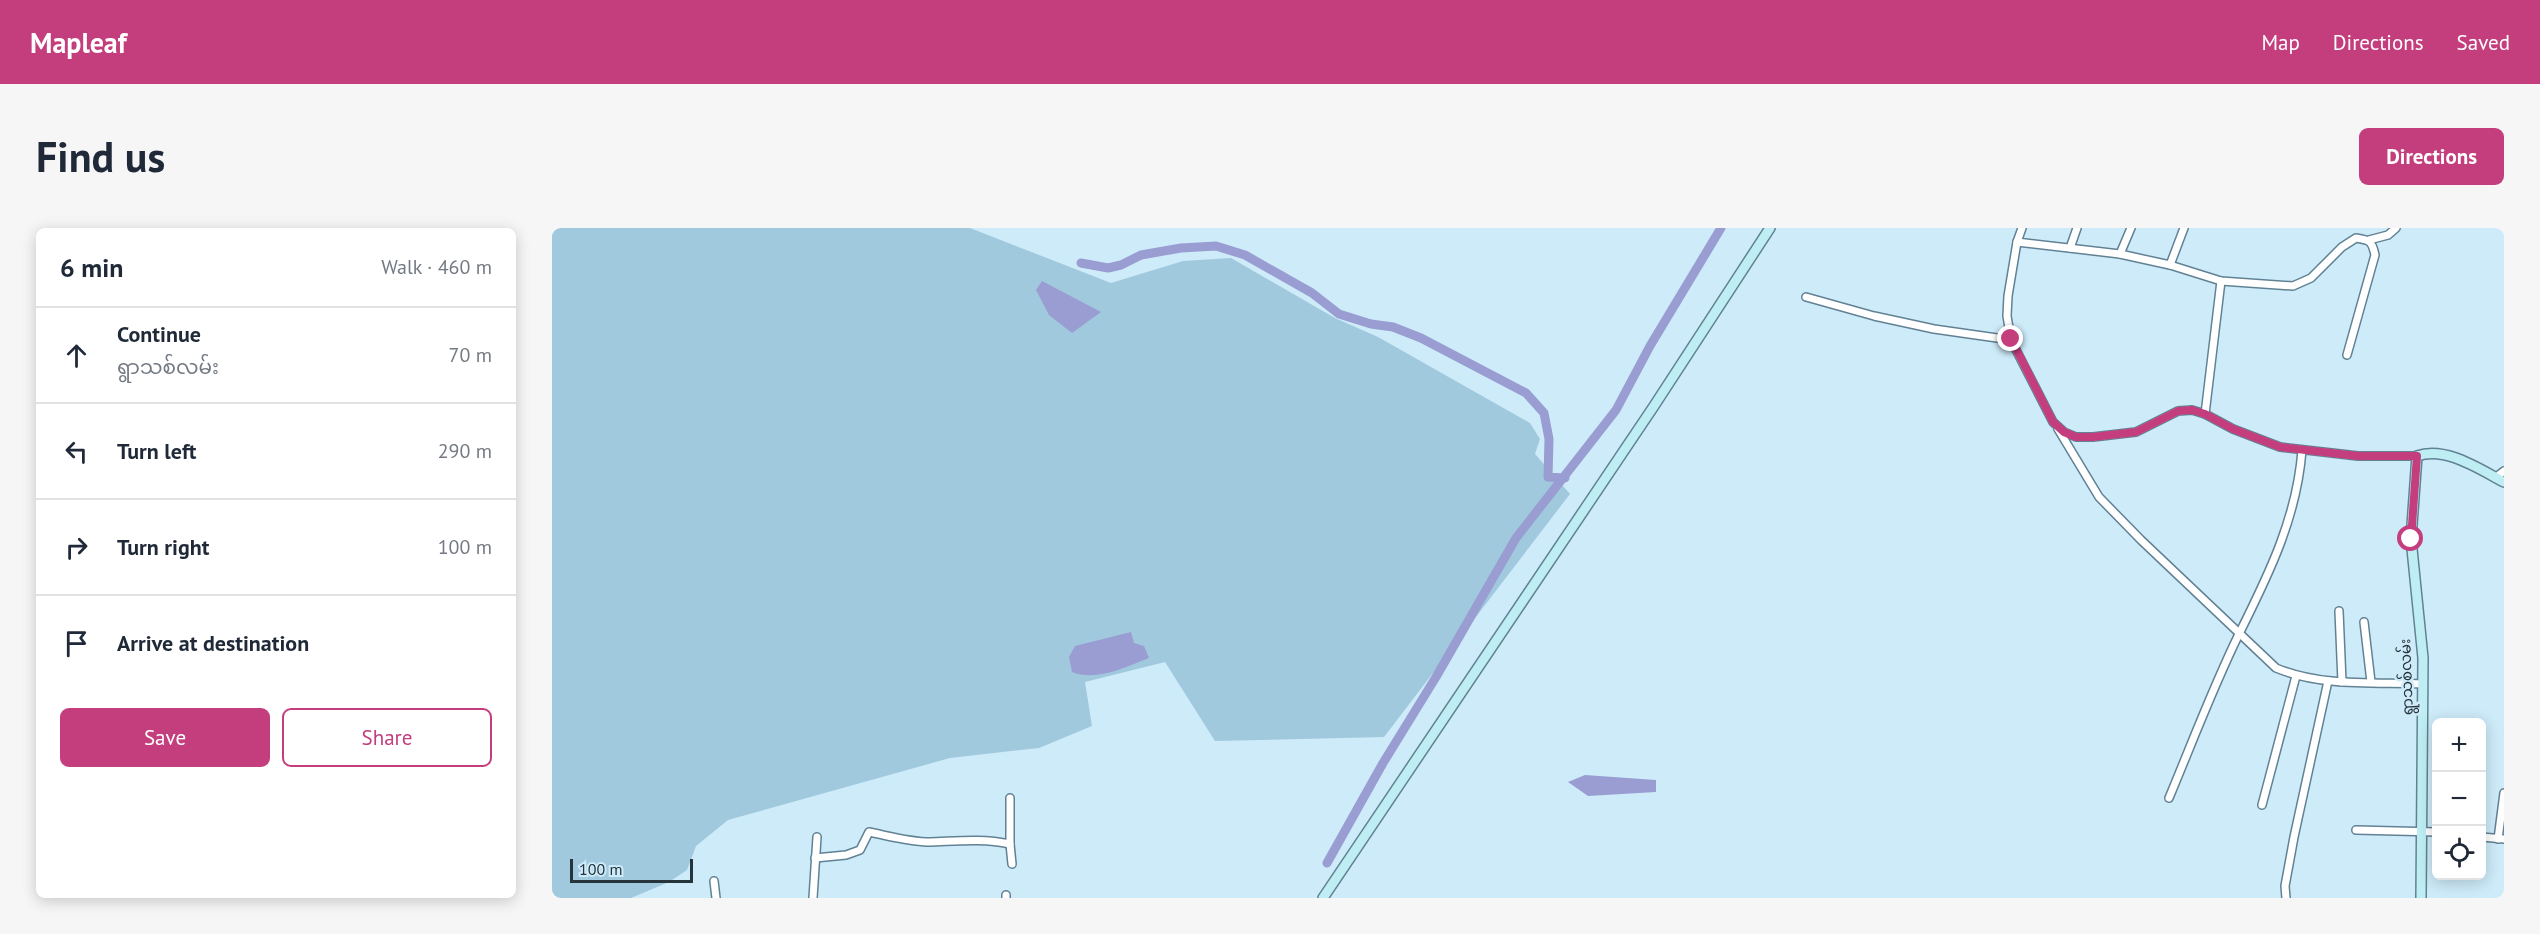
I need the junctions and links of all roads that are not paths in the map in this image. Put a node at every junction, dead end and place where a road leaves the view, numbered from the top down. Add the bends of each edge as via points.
1 (1770, 228) edge
2 (2022, 228) edge
3 (2077, 228) edge
4 (2131, 228) edge
5 (2184, 228) edge
6 (2397, 228) edge
7 (2368, 240) junction
8 (2017, 242) junction
9 (2070, 248) junction
10 (2121, 254) junction
11 (2170, 265) junction
12 (2222, 281) junction
13 (1806, 297) dead end
14 (2011, 339) junction
15 (2347, 355) dead end
16 (2205, 414) junction
17 (2053, 422) junction
18 (2301, 450) junction
19 (2417, 456) junction
20 (2504, 471) edge
21 (2500, 480) edge
22 (2339, 611) dead end
23 (2364, 622) dead end
24 (2239, 634) junction
25 (2296, 676) junction
26 (2328, 681) junction
27 (2342, 682) junction
28 (2371, 682) junction
29 (2423, 684) junction
30 (2504, 793) edge
31 (1010, 798) dead end
32 (2169, 798) dead end
33 (2262, 805) dead end
34 (2356, 830) dead end
35 (2421, 831) junction
36 (2432, 832) edge
37 (817, 837) dead end
38 (2486, 838) edge
39 (2501, 839) edge
40 (1010, 844) junction
41 (815, 858) junction
42 (1012, 864) dead end
43 (714, 882) dead end
44 (716, 898) edge
45 (813, 898) edge
46 (1323, 898) edge
47 (2286, 898) edge
48 (2421, 898) edge

1 - 46 main road
2 - 8 street
3 - 9 street
4 - 10 street
5 - 11 street
6 - 7 street via 2388,235
7 - 12 street via 2356,238 2311,278 2294,286
7 - 15 street via 2375,255
8 - 9 street
8 - 14 street via 2008,296
9 - 10 street
10 - 11 street
11 - 12 street
12 - 16 street
13 - 14 street via 1934,329
14 - 17 street
16 - 17 street via 2186,409 2136,432 2093,437 2076,437
16 - 18 street via 2280,447
17 - 24 street via 2099,497
18 - 19 street via 2358,456
18 - 24 street via 2299,483 2286,529 2265,584
19 - 21 main road via 2456,458
19 - 29 main road, ရွာသစ်လမ်း via 2411,539
20 - 21 street
22 - 27 street
23 - 28 street
24 - 25 street via 2276,668
24 - 32 street
25 - 26 street
25 - 33 street
26 - 27 street
26 - 47 street via 2289,864
27 - 28 street
28 - 29 street
29 - 35 main road, ရွာသစ်လမ်း
30 - 39 street
31 - 40 street
34 - 35 street
35 - 36 street
35 - 48 main road, ရွာသစ်လမ်း
37 - 41 street
38 - 39 street
40 - 41 street via 970,838 929,842 869,832 860,850
40 - 42 street
41 - 45 street
43 - 44 street

